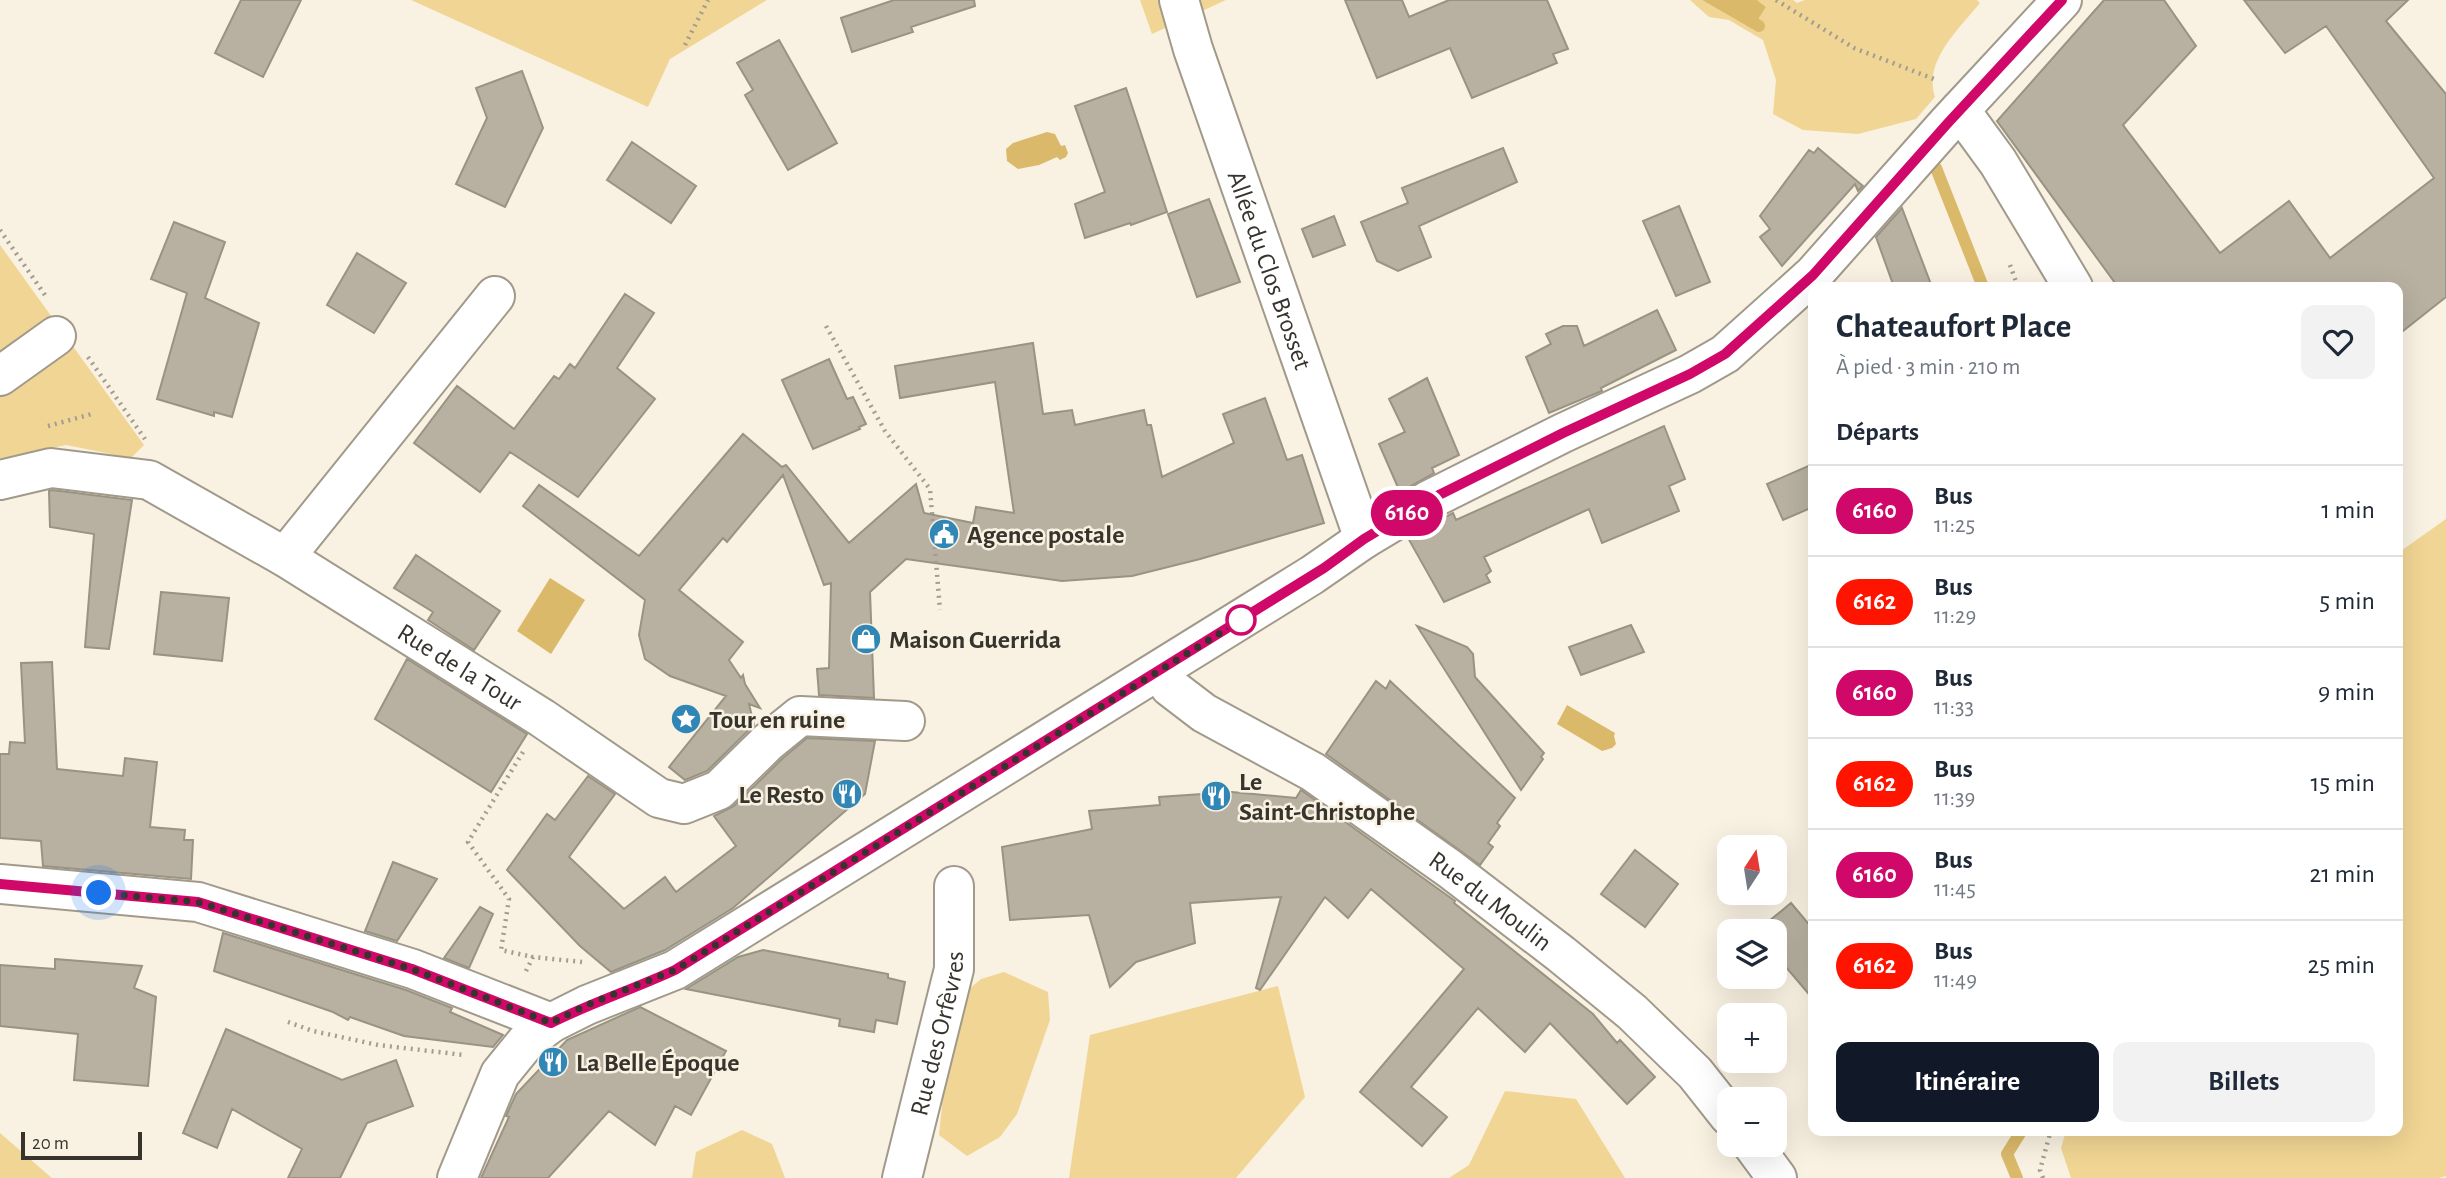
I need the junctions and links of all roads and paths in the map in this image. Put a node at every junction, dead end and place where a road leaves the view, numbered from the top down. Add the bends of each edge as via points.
1 (708, 0) edge
2 (1779, 1) edge
3 (2055, 2) edge
4 (1182, 9) edge
5 (685, 45) dead end
6 (1957, 114) junction
7 (1816, 281) edge
8 (2070, 282) edge
9 (1808, 287) edge
10 (495, 296) dead end
11 (826, 326) dead end
12 (56, 336) dead end
13 (0, 376) edge
14 (0, 480) edge
15 (1364, 539) junction
16 (285, 557) junction
17 (940, 610) dead end
18 (1160, 670) junction
19 (542, 718) junction
20 (905, 721) dead end
21 (0, 884) edge
22 (954, 886) dead end
23 (533, 957) dead end
24 (288, 1022) dead end
25 (551, 1023) junction
26 (510, 1062) junction
27 (1717, 1101) edge
28 (2049, 1136) edge
29 (1762, 1157) edge
30 (461, 1170) edge
31 (902, 1178) edge
32 (1777, 1178) edge
33 (2043, 1178) edge

1 - 5 path
2 - 6 path via 1854,48 1923,72
3 - 6 street
4 - 15 street, Allée du Clos Brosset
6 - 7 street via 1891,186
6 - 8 street via 1998,162
9 - 15 street via 1725,354 1690,374 1429,500
10 - 16 street
11 - 17 path via 885,431 930,489
12 - 13 street
14 - 16 street, Rue de la Tour via 51,468 149,480
15 - 18 street
16 - 19 street, Rue de la Tour
18 - 25 street via 675,970
18 - 27 street, Rue du Moulin via 1170,687 1204,713 1313,772 1561,954 1632,1012
19 - 20 street, Rue de la Tour via 659,798 684,804 719,790 800,716
19 - 23 path via 468,842 509,899 501,950
21 - 25 street via 198,902 412,969
22 - 31 street, Rue des Orfèvres via 954,969
24 - 26 path via 378,1045
25 - 26 street
26 - 30 street via 500,1074
28 - 33 path via 2040,1170
29 - 32 street

